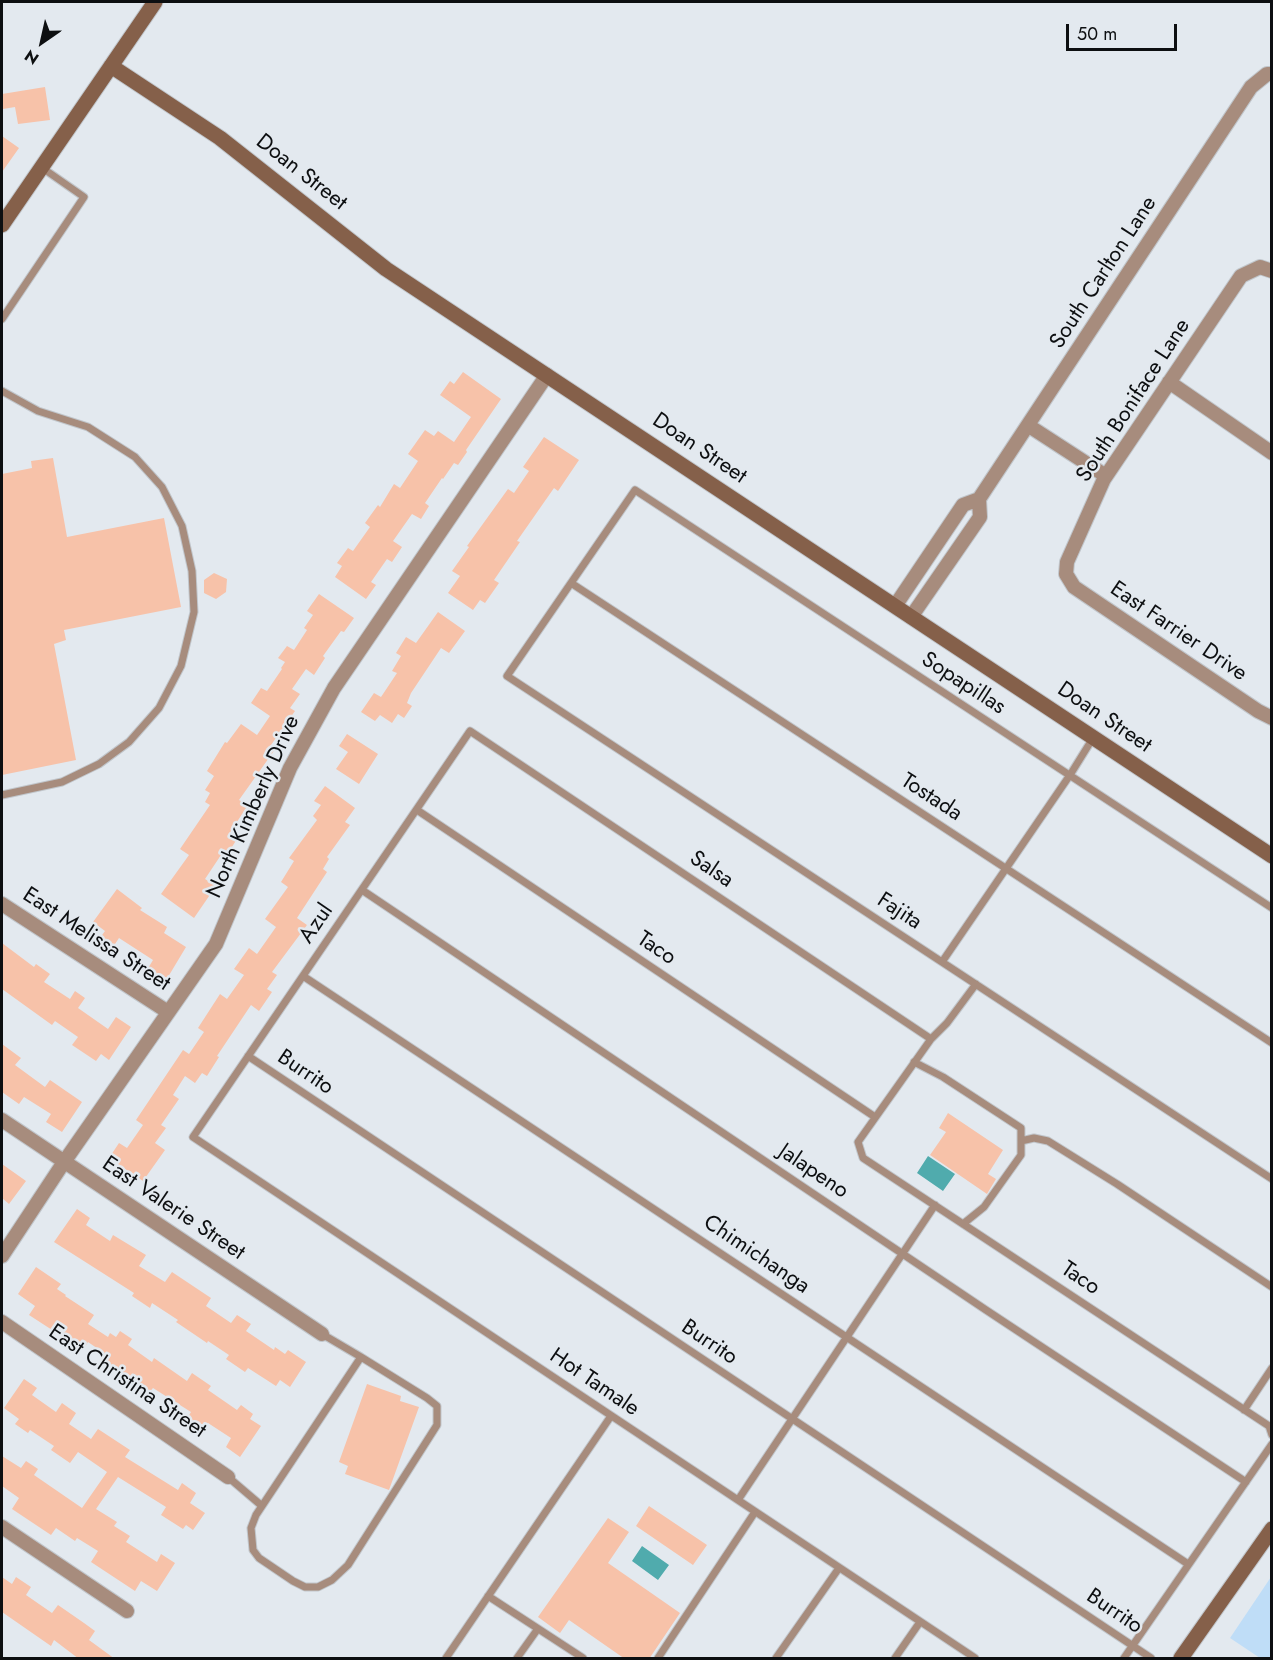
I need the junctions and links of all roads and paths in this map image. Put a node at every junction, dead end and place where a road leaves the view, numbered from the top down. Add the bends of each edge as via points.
1 (155, 2) edge
2 (111, 66) junction
3 (1269, 74) edge
4 (41, 167) junction
5 (2, 225) edge
6 (1266, 269) edge
7 (2, 319) edge
8 (547, 375) junction
9 (1169, 382) junction
10 (2, 391) edge
11 (1029, 426) junction
12 (1272, 453) edge
13 (1106, 476) junction
14 (979, 499) junction
15 (1066, 574) joint
16 (571, 583) junction
17 (895, 606) junction
18 (911, 617) junction
19 (1272, 718) edge
20 (470, 731) joint
21 (1093, 738) junction
22 (1070, 775) junction
23 (2, 795) edge
24 (417, 810) junction
25 (1272, 856) edge
26 (1006, 868) junction
27 (362, 891) junction
28 (2, 904) edge
29 (1272, 908) edge
30 (942, 962) junction
31 (303, 976) junction
32 (976, 984) junction
33 (168, 1012) junction
34 (931, 1039) junction
35 (1272, 1043) edge
36 (248, 1056) junction
37 (914, 1062) junction
38 (875, 1117) junction
39 (2, 1120) edge
40 (194, 1137) joint
41 (1021, 1141) junction
42 (64, 1162) junction
43 (1272, 1179) edge
44 (935, 1205) junction
45 (963, 1224) junction
46 (902, 1254) junction
47 (2, 1256) edge
48 (1272, 1287) edge
49 (2, 1322) edge
50 (322, 1334) joint
51 (847, 1337) junction
52 (361, 1357) junction
53 (1272, 1368) edge
54 (1244, 1410) junction
55 (611, 1416) junction
56 (792, 1419) junction
57 (1272, 1435) edge
58 (1272, 1444) edge
59 (228, 1477) joint
60 (1246, 1482) junction
61 (738, 1500) junction
62 (262, 1506) junction
63 (755, 1512) junction
64 (2, 1527) edge
65 (1272, 1529) edge
66 (1188, 1564) junction
67 (839, 1568) junction
68 (489, 1596) junction
69 (127, 1611) dead end
70 (920, 1622) junction
71 (537, 1630) junction
72 (1132, 1646) junction
73 (446, 1659) edge
74 (517, 1659) edge
75 (583, 1659) edge
76 (658, 1659) edge
77 (776, 1659) edge
78 (894, 1659) edge
79 (975, 1659) edge
80 (1124, 1659) edge
81 (1151, 1659) edge
82 (1181, 1659) edge

1 - 2 street
2 - 4 street
2 - 8 street, Doan Street via 220,138 386,269
3 - 11 street, South Carlton Lane via 1251,87
4 - 5 street
4 - 7 lane via 84,196
6 - 9 street, South Boniface Lane via 1241,276
8 - 17 street, Doan Street
8 - 33 street, North Kimberly Drive via 334,688 290,768 216,945
9 - 12 street
9 - 13 street, South Boniface Lane
10 - 23 lane via 38,411 88,427 135,457 162,487 182,526 192,571 194,612 181,666 159,708 129,742 99,764 62,782
11 - 13 street
11 - 14 street, South Carlton Lane
13 - 15 street, South Boniface Lane via 1067,562
14 - 17 street, South Carlton Lane via 963,505
14 - 18 street, South Carlton Lane via 980,517
15 - 19 street, East Farrier Drive via 1074,587
16 - 22 lane, Sopapillas via 635,490
16 - 26 lane, Tostada
16 - 30 lane, Fajita via 507,676
17 - 18 street, Doan Street
18 - 21 street, Doan Street
20 - 24 lane, Azul
20 - 34 lane, Salsa
21 - 22 lane
21 - 25 street, Doan Street
22 - 26 lane
22 - 29 lane, Sopapillas
24 - 27 lane, Azul
24 - 38 lane, Taco
26 - 30 lane
26 - 35 lane, Tostada
27 - 31 lane, Azul
27 - 46 lane, Jalapeno
28 - 33 street, East Melissa Street
30 - 32 lane, Fajita
31 - 36 lane, Azul
31 - 51 lane, Chimichanga
32 - 34 lane
32 - 43 lane, Fajita
33 - 42 street, North Kimberly Drive
34 - 37 lane
36 - 40 lane, Azul
36 - 56 lane, Burrito
37 - 38 lane
37 - 41 lane via 1021,1128
38 - 44 lane, Taco via 858,1142 863,1158
39 - 42 street, East Valerie Street
40 - 55 lane, Hot Tamale
41 - 45 lane via 1021,1155 994,1194
41 - 48 lane via 1034,1138 1058,1146
42 - 47 street, North Kimberly Drive
42 - 50 street, East Valerie Street
44 - 45 lane, Taco
44 - 46 lane
45 - 54 lane, Taco
46 - 51 lane
46 - 60 lane, Jalapeno
49 - 59 street, East Christina Street
50 - 52 lane
51 - 56 lane
51 - 66 lane, Chimichanga
52 - 62 lane
52 - 62 lane via 437,1406 437,1425 348,1565 332,1580 318,1587 305,1587 258,1558 250,1539
53 - 54 lane
54 - 57 lane, Taco via 1269,1426
55 - 61 lane, Hot Tamale
55 - 68 lane
56 - 61 lane
56 - 72 lane, Burrito
58 - 60 lane
59 - 62 lane
60 - 66 lane
61 - 63 lane, Hot Tamale
63 - 67 lane, Hot Tamale
63 - 76 lane
64 - 69 street
65 - 82 street
66 - 72 lane
67 - 70 lane, Hot Tamale
67 - 77 lane
68 - 71 lane
68 - 73 lane
70 - 78 lane
70 - 79 lane, Hot Tamale
71 - 74 lane
71 - 75 lane
72 - 80 lane
72 - 81 lane, Burrito

